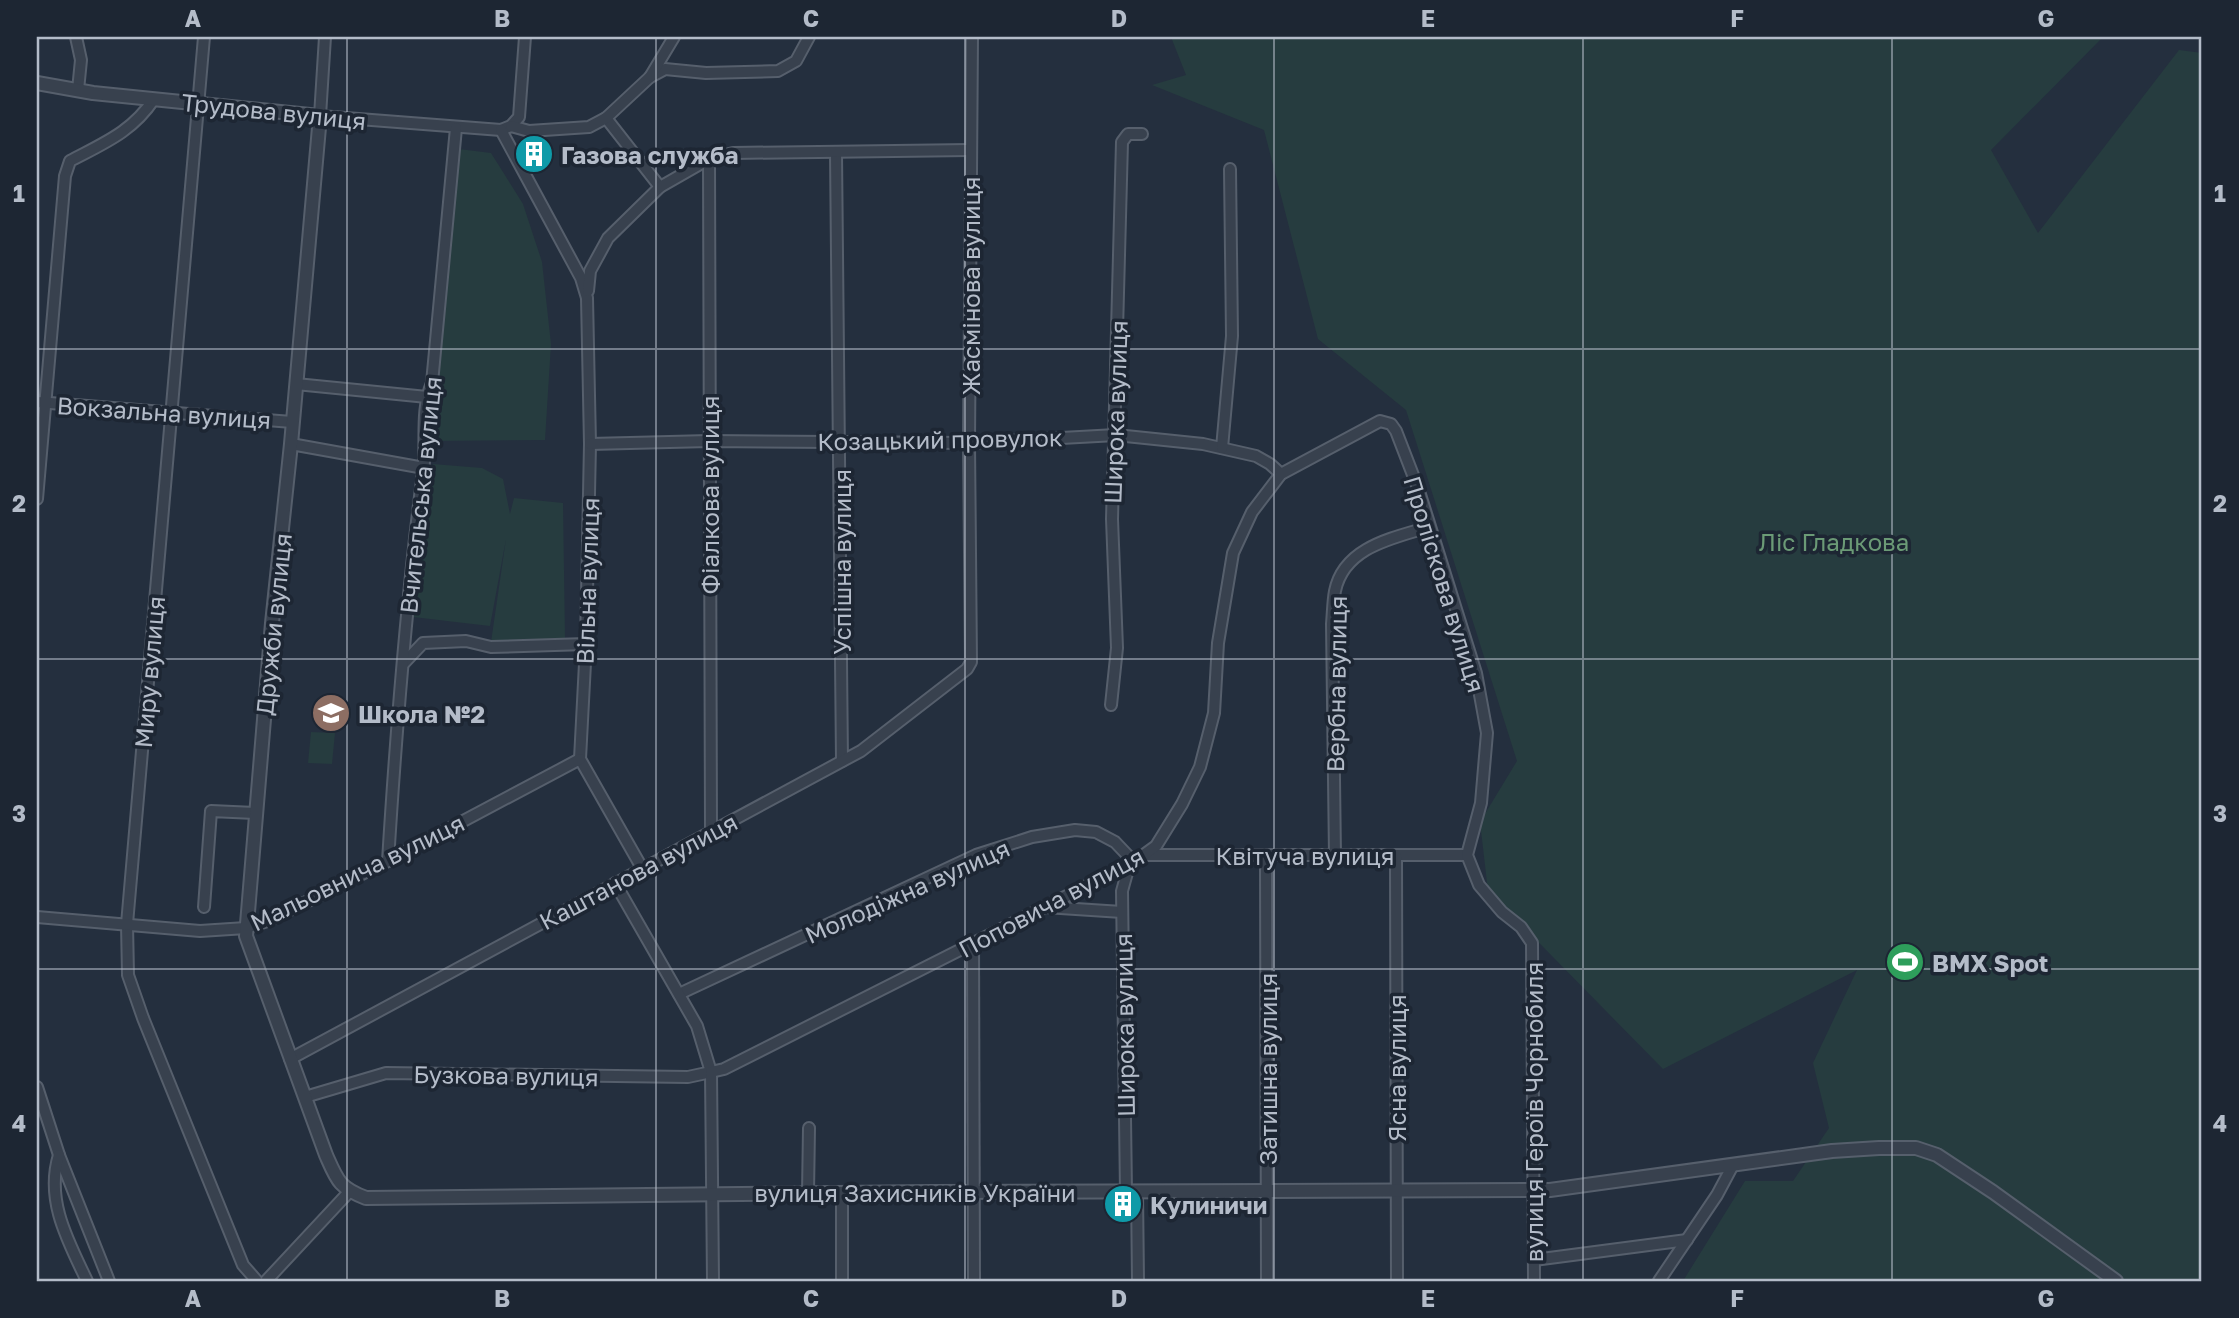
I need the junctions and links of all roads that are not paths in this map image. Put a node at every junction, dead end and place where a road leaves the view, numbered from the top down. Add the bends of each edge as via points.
1 (76, 37) edge
2 (204, 37) edge
3 (325, 37) edge
4 (525, 37) edge
5 (674, 37) edge
6 (809, 37) edge
7 (972, 37) edge
8 (650, 77) junction
9 (37, 83) edge
10 (78, 90) junction
11 (154, 99) junction
12 (197, 103) junction
13 (320, 116) junction
14 (606, 118) junction
15 (456, 128) junction
16 (506, 128) junction
17 (1142, 134) dead end
18 (971, 150) junction
19 (836, 153) junction
20 (709, 159) junction
21 (1230, 169) dead end
22 (660, 187) junction
23 (587, 298) junction
24 (296, 384) junction
25 (426, 397) junction
26 (41, 402) edge
27 (172, 412) junction
28 (1380, 421) joint
29 (292, 422) junction
30 (1116, 435) junction
31 (709, 441) junction
32 (840, 442) junction
33 (969, 443) junction
34 (291, 444) junction
35 (590, 444) junction
36 (1222, 448) junction
37 (424, 468) junction
38 (1281, 474) junction
39 (37, 499) edge
40 (1429, 527) junction
41 (586, 644) junction
42 (971, 662) joint
43 (404, 663) junction
44 (1111, 705) dead end
45 (580, 759) junction
46 (842, 761) junction
47 (255, 813) junction
48 (711, 830) junction
49 (1396, 855) junction
50 (1467, 855) junction
51 (1335, 856) junction
52 (1266, 857) junction
53 (1139, 858) junction
54 (388, 861) junction
55 (642, 868) junction
56 (615, 883) junction
57 (204, 907) dead end
58 (1044, 907) junction
59 (1122, 912) junction
60 (37, 917) edge
61 (127, 924) junction
62 (246, 928) junction
63 (973, 943) junction
64 (679, 994) junction
65 (290, 1059) junction
66 (711, 1072) junction
67 (37, 1087) edge
68 (305, 1097) junction
69 (809, 1128) dead end
70 (59, 1155) junction
71 (1733, 1165) junction
72 (1533, 1190) junction
73 (1132, 1191) junction
74 (1267, 1191) junction
75 (1396, 1191) junction
76 (349, 1192) junction
77 (842, 1192) junction
78 (973, 1192) junction
79 (808, 1193) junction
80 (712, 1194) junction
81 (1687, 1240) junction
82 (1534, 1260) junction
83 (87, 1281) edge
84 (109, 1281) edge
85 (257, 1281) edge
86 (266, 1281) edge
87 (713, 1281) edge
88 (842, 1281) edge
89 (974, 1281) edge
90 (1138, 1281) edge
91 (1267, 1281) edge
92 (1397, 1281) edge
93 (1534, 1281) edge
94 (1659, 1281) edge
95 (2116, 1281) edge

1 - 10 street via 81,60
2 - 12 street, Миру вулиця
3 - 13 street, Дружби вулиця
4 - 16 street via 519,117
5 - 8 street
6 - 8 street via 796,61 778,71 665,69
7 - 18 street, Жасмінова вулиця
8 - 14 street
9 - 10 street, Трудова вулиця
10 - 11 street, Трудова вулиця
11 - 12 street, Трудова вулиця
11 - 26 street via 123,133 70,161
12 - 13 street, Трудова вулиця
12 - 27 street, Миру вулиця
13 - 15 street, Трудова вулиця
13 - 24 street, Дружби вулиця
14 - 16 street, Трудова вулиця via 589,127
14 - 22 street
15 - 16 street, Трудова вулиця
15 - 25 street, Вчительська вулиця via 432,383
16 - 23 street, Вільна вулиця
17 - 30 street, Широка вулиця via 1128,134 1122,142
18 - 19 street
18 - 33 street, Жасмінова вулиця
19 - 20 street via 733,153
19 - 32 street, Успішна вулиця
20 - 22 street
20 - 31 street, Фіалкова вулиця
21 - 36 street via 1232,336
22 - 23 street via 608,238 590,271
23 - 35 street, Вільна вулиця
24 - 25 street
24 - 29 street, Дружби вулиця
25 - 37 street, Вчительська вулиця
26 - 27 street, Вокзальна вулиця
26 - 39 street
27 - 29 street, Вокзальна вулиця
27 - 61 street, Миру вулиця
28 - 38 street, Поповича вулиця
28 - 40 street, Проліскова вулиця via 1396,431
29 - 34 street, Дружби вулиця
30 - 33 street, Козацький провулок
30 - 36 street, Козацький провулок
30 - 44 street, Широка вулиця via 1112,519 1117,648
31 - 32 street, Козацький провулок
31 - 35 street, Козацький провулок
31 - 48 street, Фіалкова вулиця
32 - 33 street, Козацький провулок
32 - 46 street, Успішна вулиця
33 - 42 street, Жасмінова вулиця
34 - 37 street
34 - 47 street, Дружби вулиця
35 - 41 street, Вільна вулиця
36 - 38 street, Козацький провулок via 1256,456
37 - 43 street, Вчительська вулиця
38 - 53 street, Поповича вулиця via 1252,512 1233,553 1217,643 1214,713 1200,768 1157,846
40 - 50 street, Проліскова вулиця via 1476,673 1487,733 1480,803
40 - 51 street, Вербна вулиця via 1360,552 1335,589
41 - 43 street via 491,648 466,641 423,643
41 - 45 street, Вільна вулиця
42 - 46 street, Каштанова вулиця via 861,751
43 - 54 street, Вчительська вулиця
45 - 54 street, Мальовнича вулиця
45 - 55 street
46 - 48 street, Каштанова вулиця
47 - 57 street via 211,811
47 - 62 street, Дружби вулиця
48 - 55 street, Каштанова вулиця
49 - 50 street, Квітуча вулиця
49 - 51 street, Квітуча вулиця
49 - 75 street, Ясна вулиця
50 - 72 street, вулиця Героїв Чорнобиля via 1479,885 1532,943
51 - 52 street, Квітуча вулиця
52 - 53 street, Квітуча вулиця
52 - 74 street, Затишна вулиця
53 - 58 street, Поповича вулиця
53 - 59 street, Широка вулиця via 1127,873
53 - 64 street, Молодіжна вулиця via 1096,832 1075,830 1032,837 976,855
54 - 62 street, Мальовнича вулиця
55 - 56 street, Каштанова вулиця
56 - 64 street
56 - 65 street, Каштанова вулиця
58 - 59 street
58 - 63 street, Поповича вулиця
59 - 73 street, Широка вулиця
60 - 61 street, Мальовнича вулиця
61 - 62 street, Мальовнича вулиця via 200,931
61 - 85 street, Миру вулиця via 128,975 143,1018 243,1265
62 - 65 street, Дружби вулиця via 248,949
63 - 66 street, Поповича вулиця
63 - 78 street
64 - 66 street via 697,1026
65 - 68 street, Дружби вулиця
66 - 68 street, Бузкова вулиця via 688,1077 386,1073
66 - 80 street
67 - 70 street
68 - 76 street, Дружби вулиця via 336,1178
69 - 79 street
70 - 83 street via 54,1184 58,1217
70 - 84 street
71 - 72 street, вулиця Захисників України
71 - 81 street
71 - 95 street, вулиця Захисників України via 1879,1148 1916,1148 1937,1154
72 - 75 street, вулиця Захисників України
72 - 82 street, вулиця Героїв Чорнобиля
73 - 74 street, вулиця Захисників України
73 - 78 street, вулиця Захисників України
73 - 90 street, Широка вулиця
74 - 75 street, вулиця Захисників України
74 - 91 street, Затишна вулиця
75 - 92 street, Ясна вулиця
76 - 80 street, вулиця Захисників України via 366,1198
76 - 86 street
77 - 78 street, вулиця Захисників України
77 - 79 street, вулиця Захисників України
77 - 88 street
78 - 89 street
79 - 80 street, вулиця Захисників України
80 - 87 street
81 - 82 street
81 - 94 street
82 - 93 street, вулиця Героїв Чорнобиля

